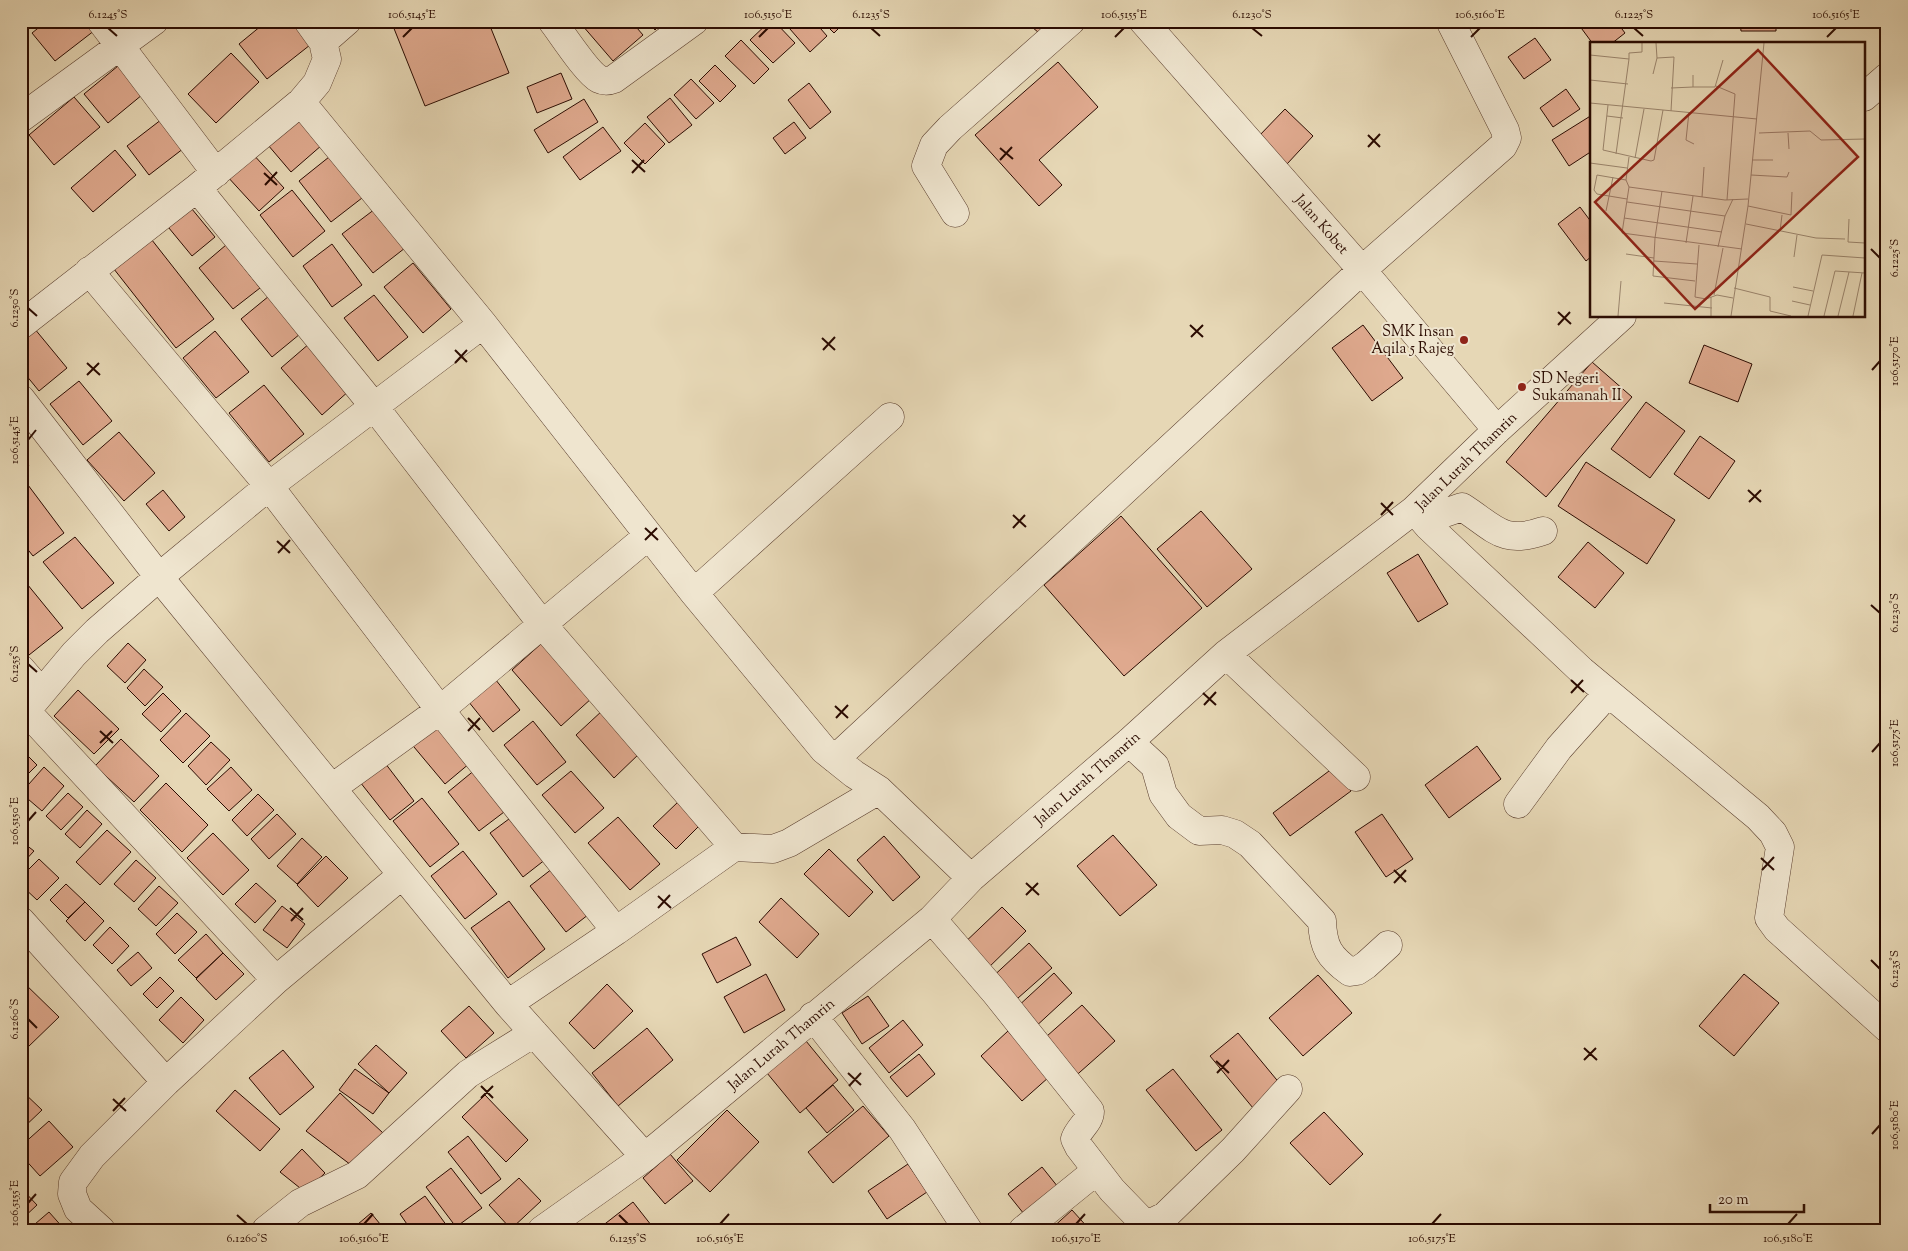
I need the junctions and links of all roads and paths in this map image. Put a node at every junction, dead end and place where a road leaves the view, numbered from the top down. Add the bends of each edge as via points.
1 (101, 21) edge
2 (154, 21) edge
3 (347, 21) edge
4 (552, 21) edge
5 (694, 21) edge
6 (1071, 21) edge
7 (1143, 21) edge
8 (1450, 21) edge
9 (315, 31) edge
10 (119, 46) junction
11 (1887, 77) edge
12 (1866, 95) edge
13 (301, 102) junction
14 (21, 118) edge
15 (207, 180) junction
16 (955, 213) dead end
17 (1362, 270) junction
18 (89, 271) junction
19 (1620, 318) edge
20 (483, 324) junction
21 (21, 325) edge
22 (21, 399) edge
23 (373, 406) junction
24 (890, 418) dead end
25 (1496, 430) junction
26 (269, 486) junction
27 (1421, 518) junction
28 (1543, 530) dead end
29 (648, 536) junction
30 (159, 577) junction
31 (694, 592) junction
32 (542, 624) junction
33 (1226, 654) junction
34 (21, 669) edge
35 (1608, 693) junction
36 (30, 707) edge
37 (440, 710) junction
38 (1129, 742) junction
39 (835, 759) junction
40 (1356, 777) dead end
41 (332, 788) junction
42 (879, 790) junction
43 (1518, 804) dead end
44 (734, 847) junction
45 (402, 875) junction
46 (971, 878) junction
47 (932, 919) junction
48 (21, 921) edge
49 (616, 931) junction
50 (1388, 945) dead end
51 (276, 980) junction
52 (508, 1004) junction
53 (813, 1016) junction
54 (1887, 1028) edge
55 (534, 1033) junction
56 (166, 1082) junction
57 (1288, 1089) dead end
58 (645, 1156) junction
59 (1096, 1171) junction
60 (101, 1230) edge
61 (266, 1230) edge
62 (542, 1230) edge
63 (968, 1230) edge
64 (1023, 1230) edge

1 - 10 street
2 - 10 street
3 - 9 street
4 - 5 street via 588,69 598,79 607,82
6 - 16 street via 934,145 926,166
7 - 17 street, Jalan Kobet
8 - 17 street via 1507,138 1503,146
9 - 13 street via 328,59 317,83
10 - 14 street
10 - 15 street
11 - 12 street
13 - 15 street
13 - 20 street
15 - 18 street
15 - 23 street
17 - 25 street, Jalan Kobet
17 - 39 street
18 - 21 street
18 - 26 street
19 - 25 street, Jalan Lurah Thamrin
20 - 23 street
20 - 29 street
22 - 30 street
23 - 26 street
23 - 32 street
24 - 31 street
25 - 27 street, Jalan Lurah Thamrin
26 - 30 street
26 - 37 street
27 - 28 street via 1462,507 1501,534 1528,536
27 - 33 street, Jalan Lurah Thamrin
27 - 35 street
29 - 31 street
29 - 32 street
30 - 36 street via 74,654
30 - 41 street
31 - 39 street via 824,750
32 - 37 street
32 - 44 street
33 - 38 street, Jalan Lurah Thamrin
33 - 40 street
34 - 36 street
35 - 43 street via 1559,748
35 - 54 street via 1773,833 1780,847 1769,918 1777,929
36 - 51 street
37 - 41 street
37 - 49 street
38 - 46 street, Jalan Lurah Thamrin
38 - 50 street via 1155,766 1163,794 1180,816 1199,831 1222,830 1250,844 1322,922 1326,949 1340,965 1350,972 1357,971
39 - 42 street
41 - 45 street
42 - 44 street via 789,843 773,849
42 - 46 street
44 - 49 street
45 - 51 street
45 - 52 street
46 - 47 street, Jalan Lurah Thamrin
47 - 53 street, Jalan Lurah Thamrin
47 - 59 street via 1090,1111 1089,1120 1075,1139
48 - 56 street
49 - 52 street
51 - 56 street
52 - 55 street
53 - 58 street, Jalan Lurah Thamrin
53 - 63 street via 902,1129
55 - 58 street
55 - 61 street via 468,1074 357,1175 300,1203
56 - 60 street via 92,1156 73,1182 72,1194 78,1209
57 - 59 street via 1233,1150 1157,1221 1149,1224 1141,1220
58 - 62 street, Jalan Lurah Thamrin
59 - 64 street

